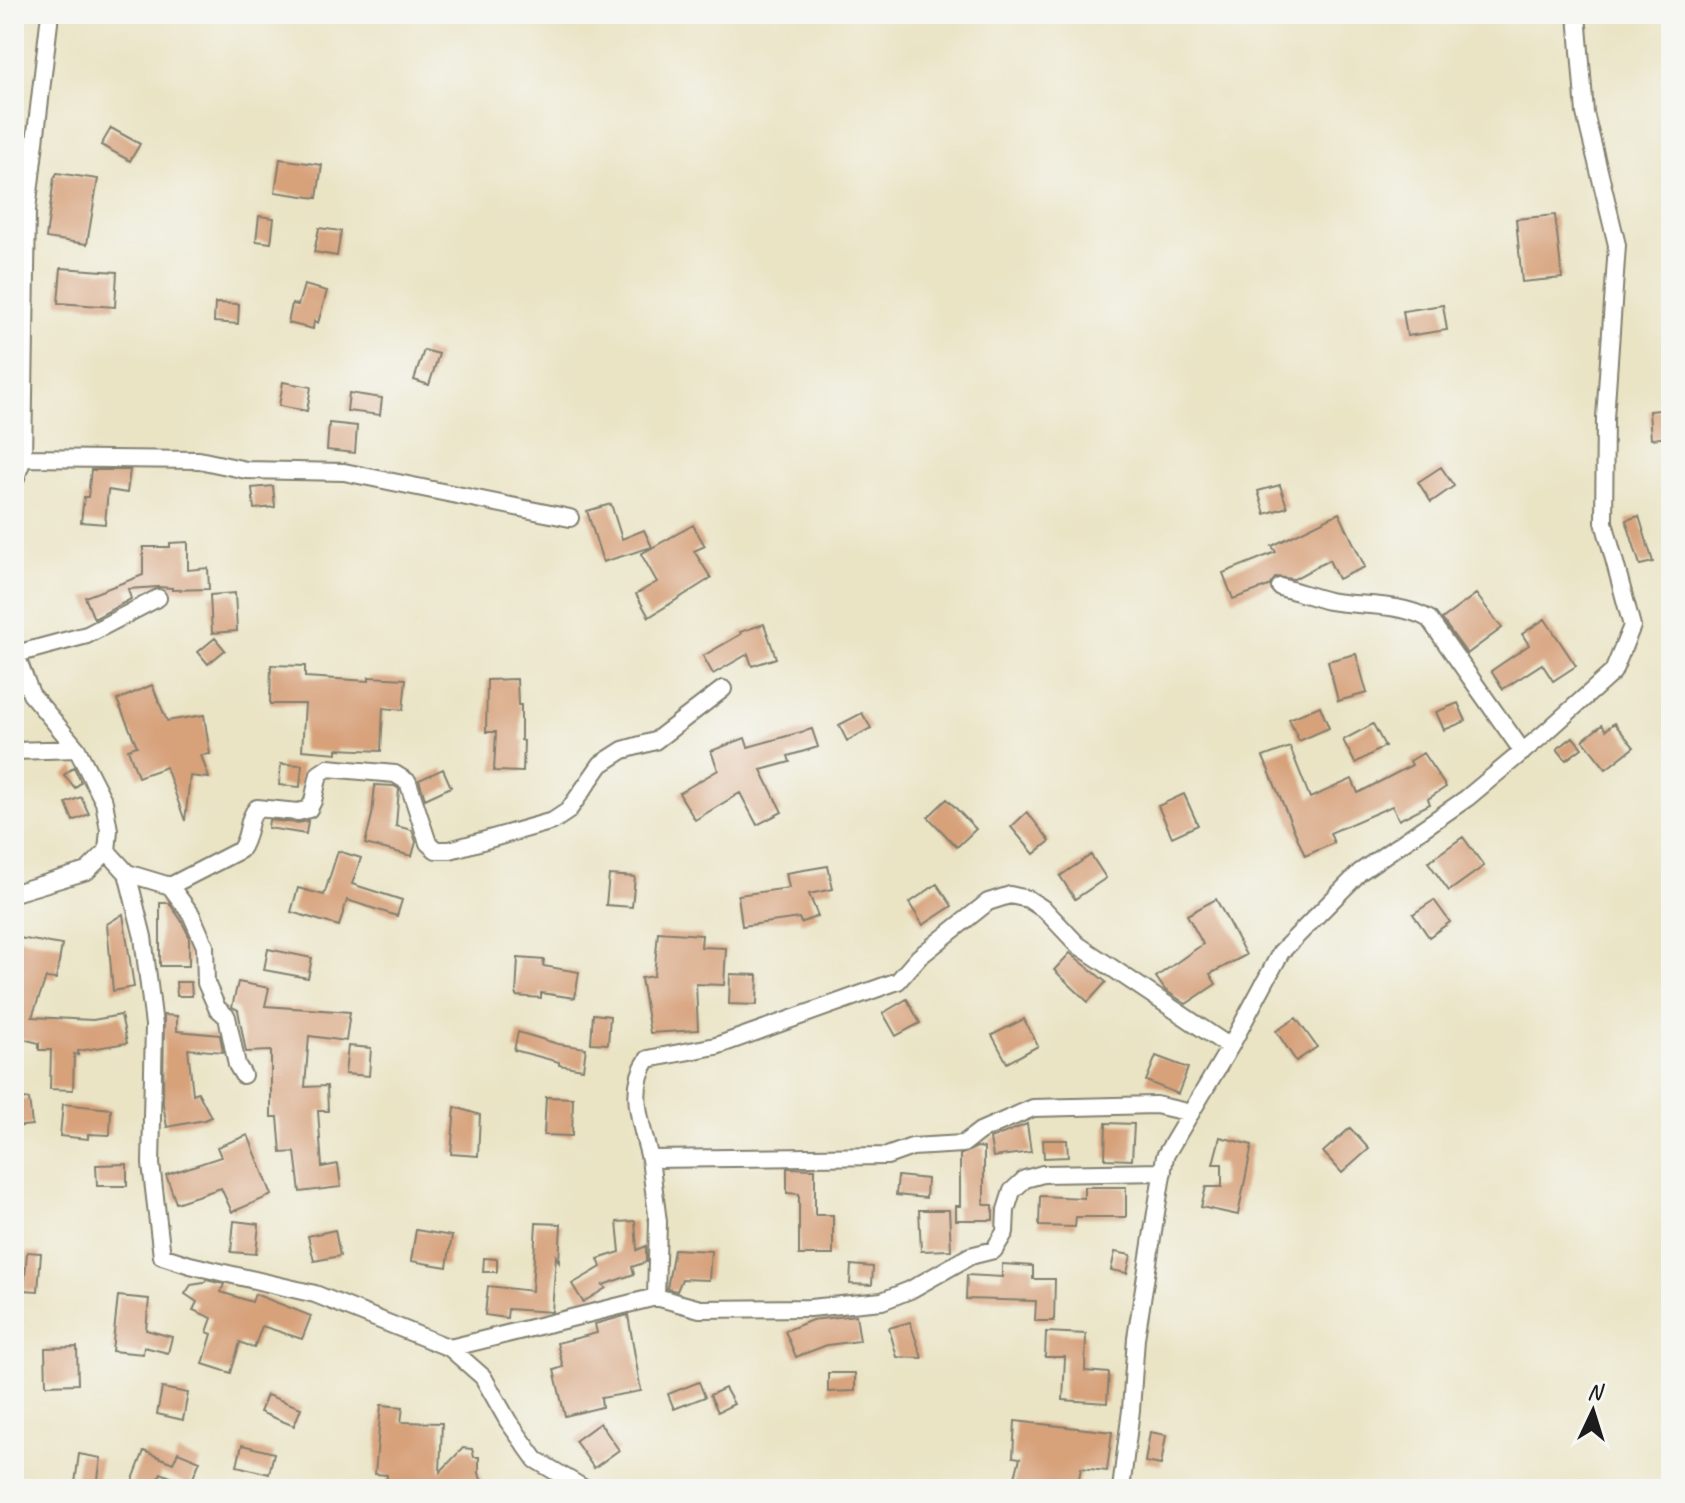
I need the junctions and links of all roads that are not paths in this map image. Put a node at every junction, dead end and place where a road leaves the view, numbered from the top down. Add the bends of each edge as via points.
1 (50, 14) edge
2 (1577, 14) edge
3 (23, 458) junction
4 (14, 483) edge
5 (570, 518) dead end
6 (1280, 587) dead end
7 (158, 598) dead end
8 (15, 652) edge
9 (723, 689) dead end
10 (77, 749) junction
11 (14, 751) edge
12 (1523, 752) junction
13 (107, 851) junction
14 (127, 873) junction
15 (170, 886) junction
16 (14, 893) edge
17 (1230, 1047) junction
18 (243, 1075) dead end
19 (1191, 1113) junction
20 (650, 1159) junction
21 (1163, 1172) junction
22 (656, 1297) junction
23 (450, 1348) junction
24 (585, 1489) edge
25 (1121, 1489) edge

1 - 3 street via 27,210
2 - 12 street via 1585,113 1617,245 1604,522 1632,626 1613,672
3 - 4 street
3 - 5 street via 199,460 246,470 344,472
6 - 12 street via 1429,619
7 - 8 street via 87,635
8 - 10 street via 31,694
9 - 15 street via 655,741 623,750 601,764 568,811 553,821 436,850 428,843 408,782 395,774 328,768 319,774 309,809 257,808 240,850
10 - 11 street
10 - 13 street via 104,802
12 - 17 street via 1360,872 1281,952
13 - 14 street
13 - 16 street via 87,871
14 - 15 street
14 - 23 street via 143,937 154,1025 151,1164 162,1256 315,1294
15 - 18 street via 191,914 205,946 206,983 227,1017
17 - 19 street
17 - 20 street via 1078,945 1045,910 1010,895 988,902 919,957 898,981 716,1046 648,1059 637,1082 638,1112
19 - 20 street via 1156,1105 1033,1108 963,1144 912,1147 887,1156
19 - 21 street via 1165,1156
20 - 22 street via 658,1222
21 - 22 street via 1043,1174 1025,1179 1012,1191 1005,1232 994,1250 970,1256 882,1301 700,1309
21 - 25 street via 1136,1338
22 - 23 street
23 - 24 street via 483,1377 536,1460

